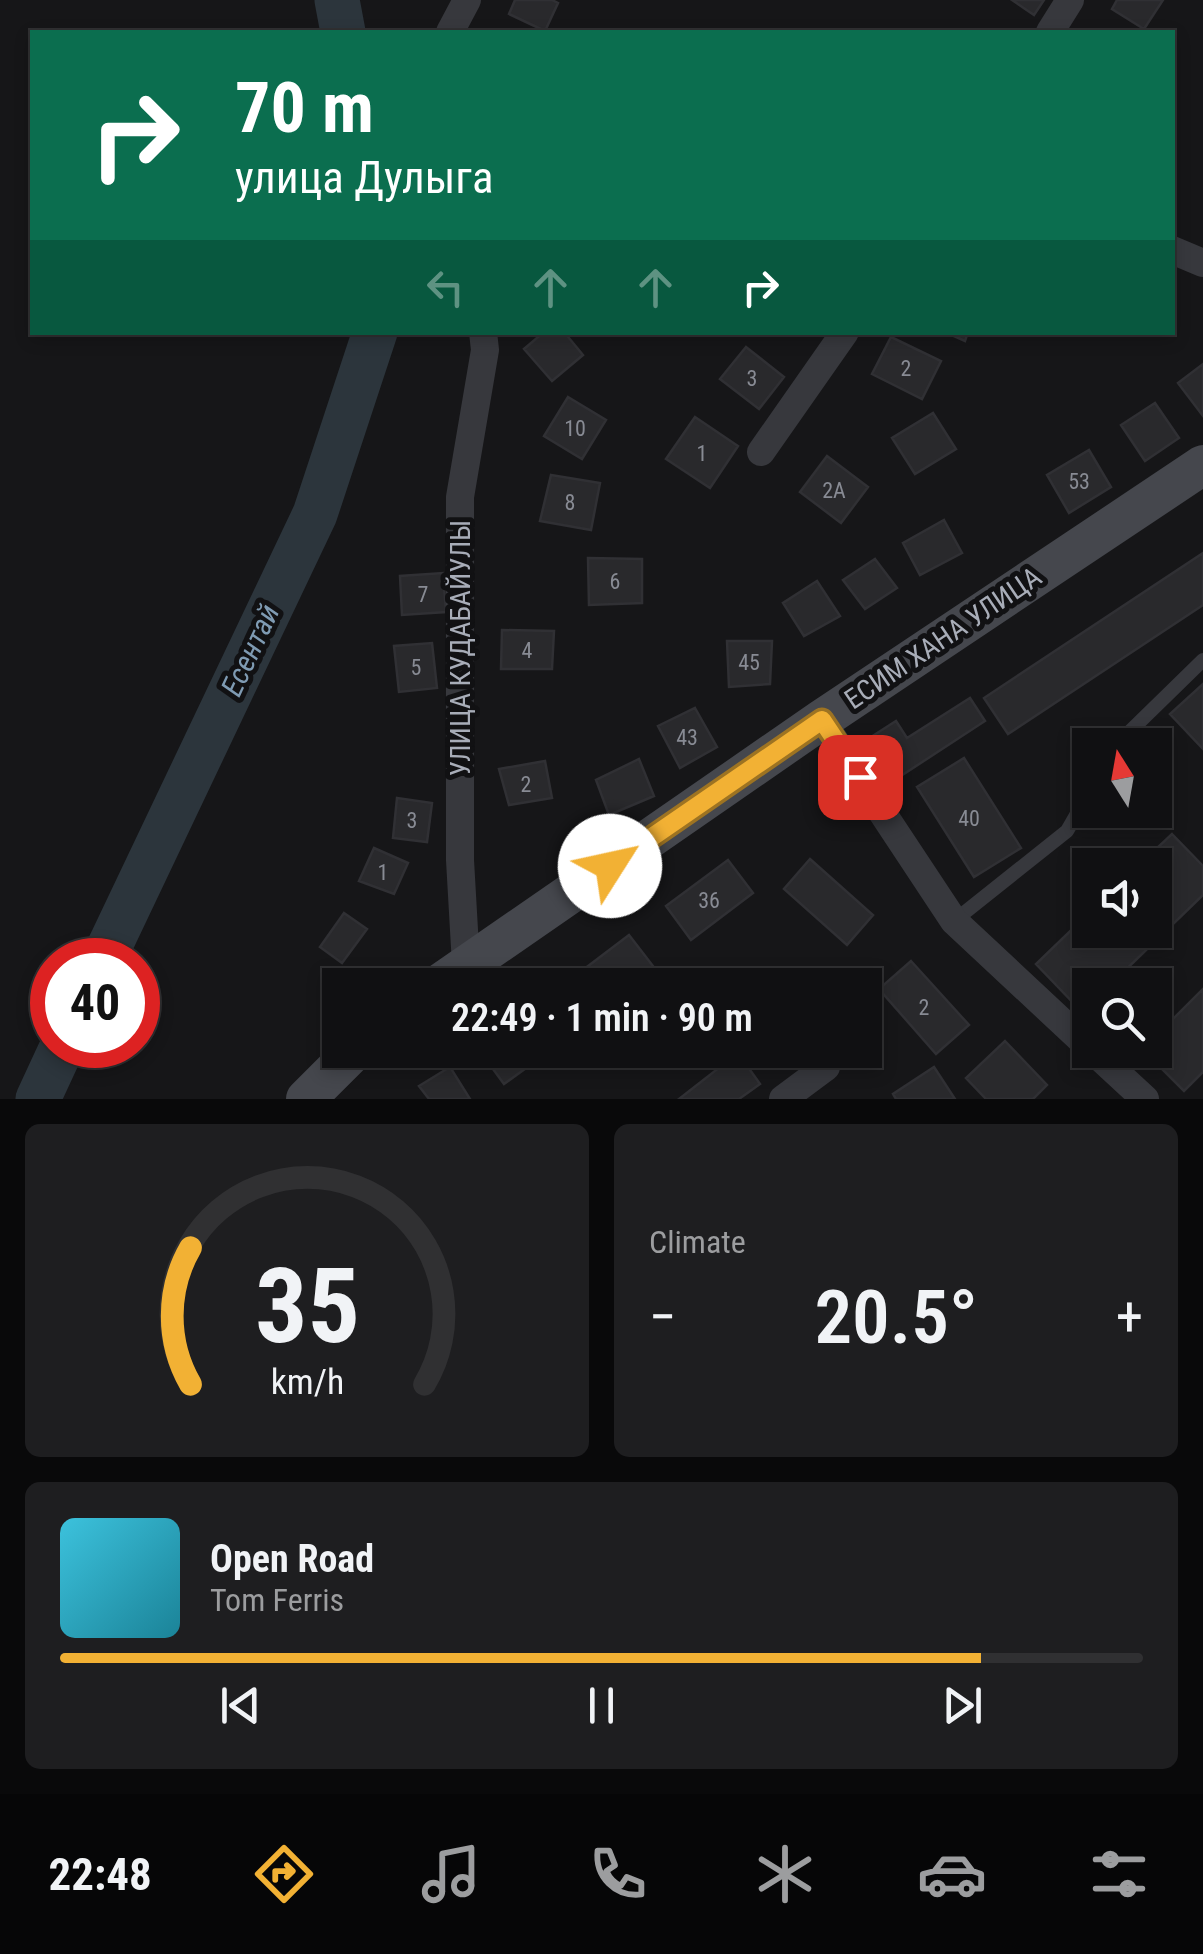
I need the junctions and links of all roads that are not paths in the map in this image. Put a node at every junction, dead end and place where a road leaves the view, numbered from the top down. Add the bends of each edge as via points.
1 (467, 0) edge
2 (1070, 0) edge
3 (451, 30) edge
4 (1051, 30) edge
5 (1175, 251) edge
6 (1203, 263) edge
7 (484, 335) edge
8 (842, 335) edge
9 (761, 452) dead end
10 (1203, 465) edge
11 (1203, 660) edge
12 (822, 720) junction
13 (1133, 728) edge
14 (1072, 822) edge
15 (954, 921) junction
16 (452, 968) edge
17 (462, 968) edge
18 (1072, 1031) edge
19 (337, 1068) edge
20 (823, 1068) edge
21 (1112, 1068) edge
22 (306, 1099) edge
23 (783, 1099) edge
24 (1145, 1099) edge

1 - 3 street
2 - 4 street
5 - 6 street
7 - 16 street, УЛИЦА КУДАБАЙУЛЫ via 460,497 460,860
8 - 9 street
10 - 12 street, ЕСИМ ХАНА УЛИЦА
11 - 13 lane
12 - 15 street
12 - 17 street, ЕСИМ ХАНА УЛИЦА
14 - 15 lane
15 - 18 street
19 - 22 street
20 - 23 street
21 - 24 street

